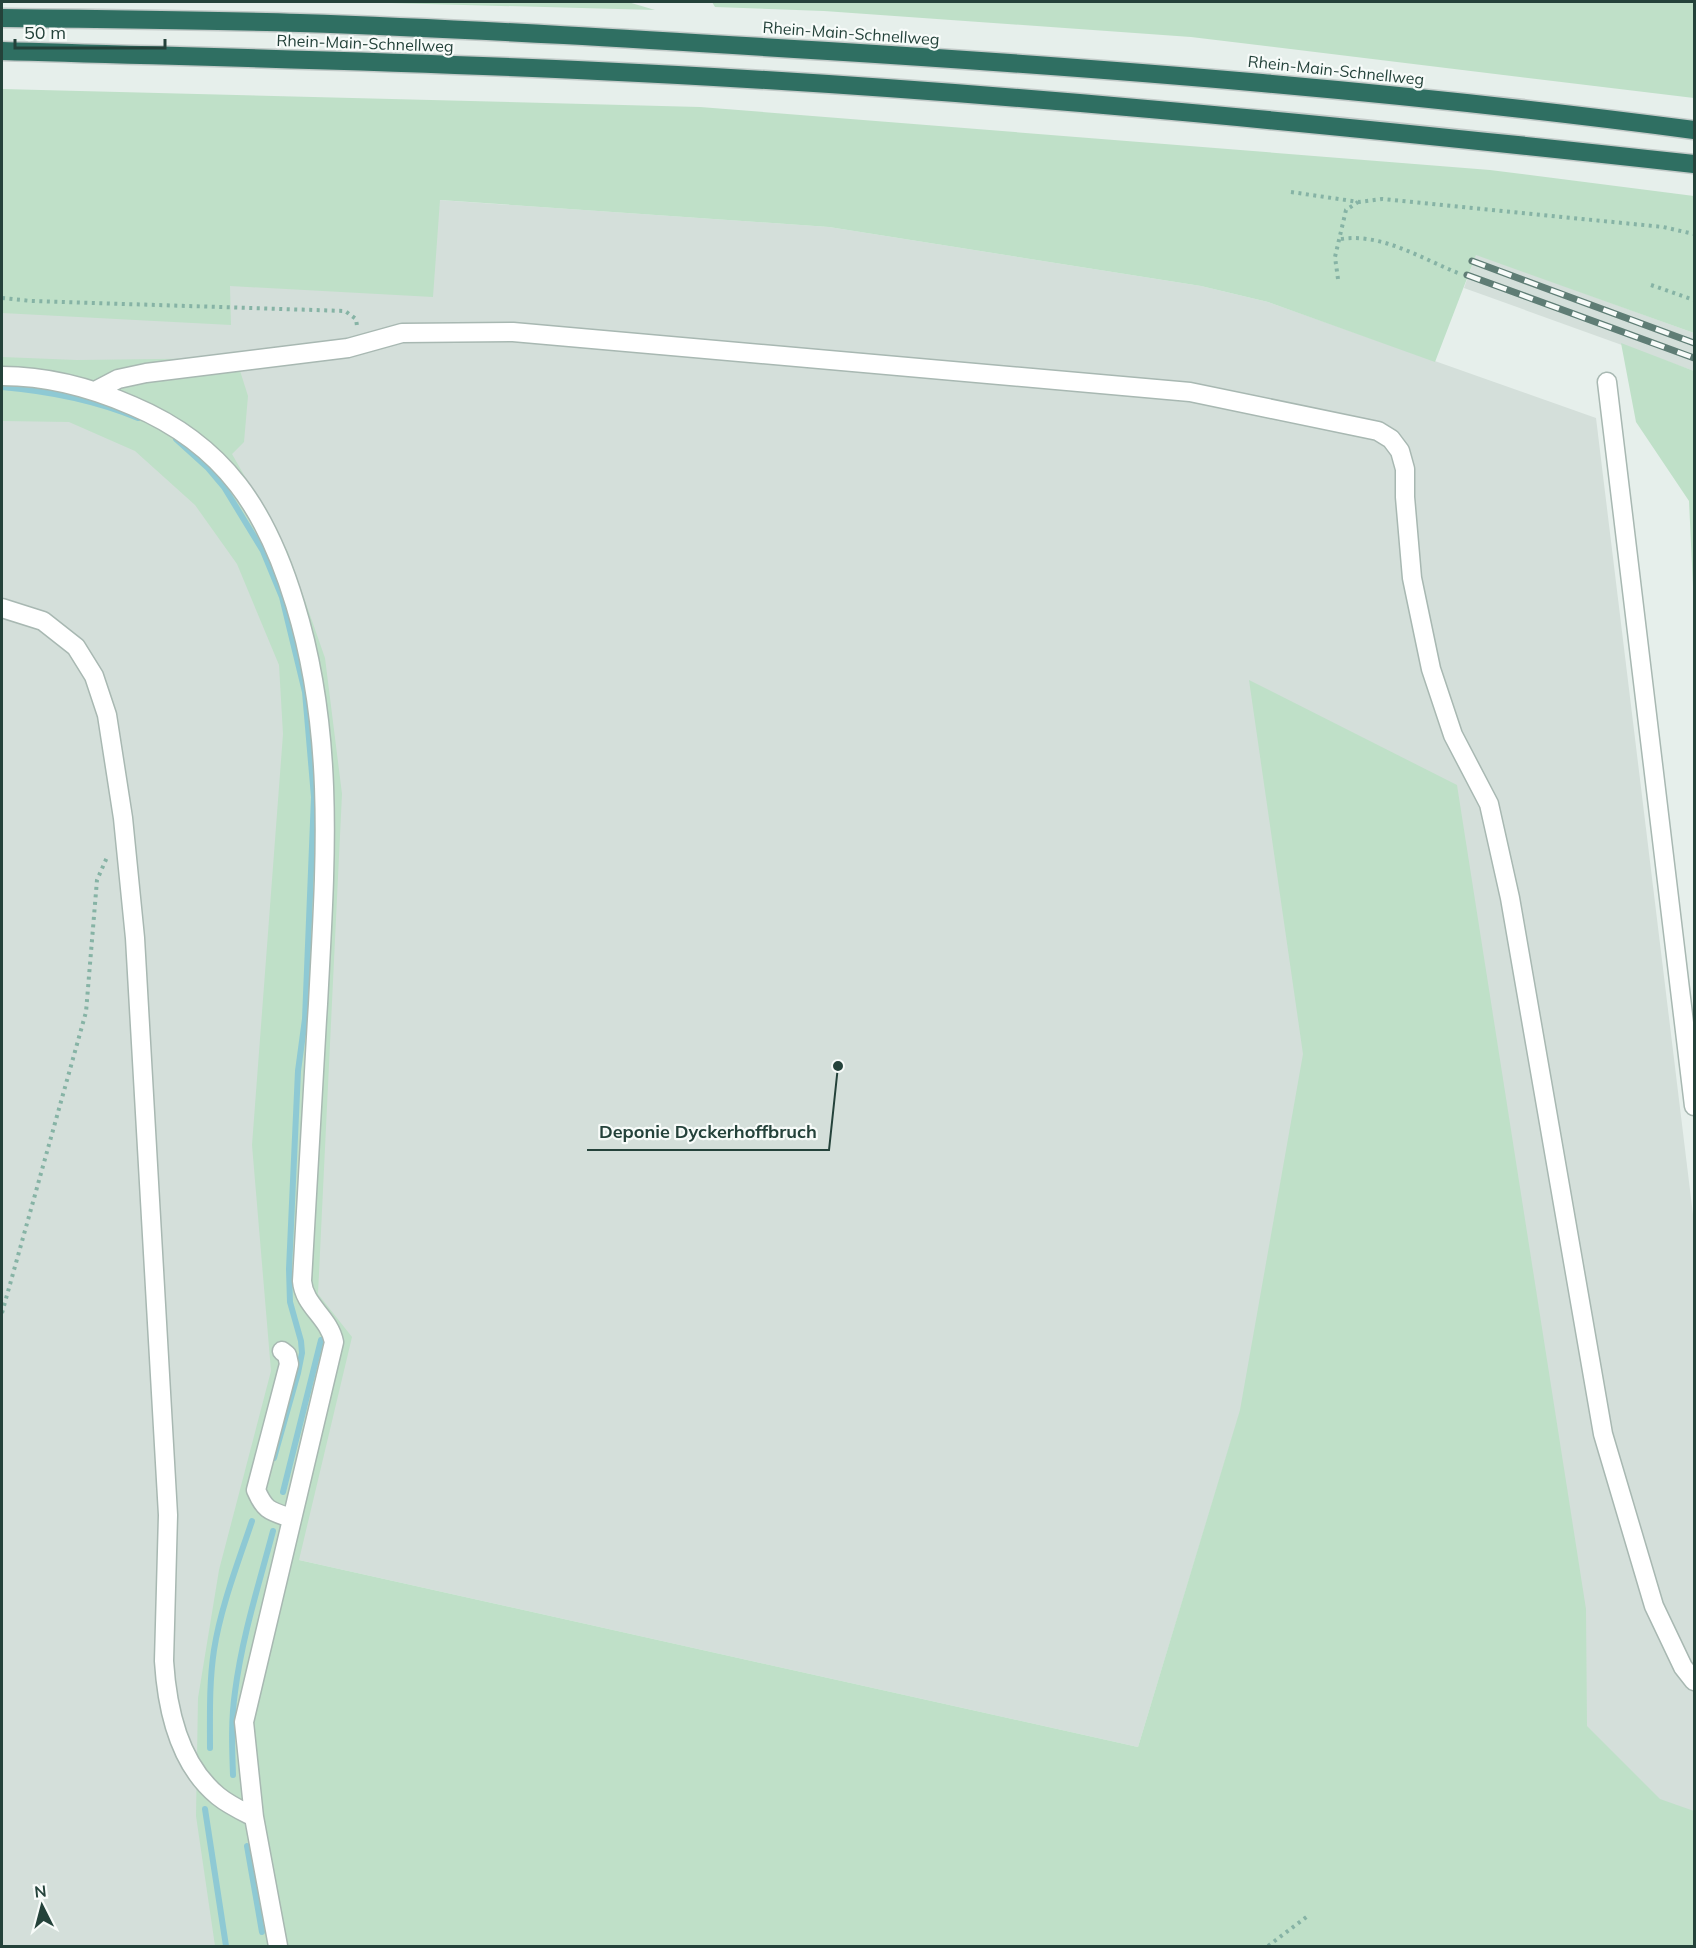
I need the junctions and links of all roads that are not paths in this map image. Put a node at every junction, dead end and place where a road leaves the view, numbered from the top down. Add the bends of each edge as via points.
1 (2, 18) edge
2 (2, 51) edge
3 (1695, 130) edge
4 (1695, 164) edge
5 (2, 375) edge
6 (1606, 382) dead end
7 (94, 391) junction
8 (2, 608) edge
9 (1695, 1106) edge
10 (282, 1351) dead end
11 (291, 1518) junction
12 (1695, 1681) edge
13 (254, 1817) junction
14 (278, 1947) edge

1 - 3 highway, Rhein-Main-Schnellweg via 301,23 895,55 1244,80
2 - 4 highway, Rhein-Main-Schnellweg via 599,70 882,88 1238,116
5 - 7 lane via 39,378
6 - 9 lane
7 - 11 lane via 141,409 185,434 206,449 240,487 267,531 290,588 318,702 325,789 325,875 302,1281 306,1299 327,1323 334,1342
7 - 12 lane via 118,379 146,373 348,348 402,333 513,332 1190,392 1378,431 1391,439 1406,469 1412,578 1431,669 1453,735 1489,804 1510,898 1603,1434 1654,1606 1683,1667
8 - 13 lane via 43,621 76,648 94,676 107,715 123,818 135,939 168,1515 165,1680 177,1734 194,1767 218,1796
10 - 11 lane via 289,1364 256,1490 263,1506
11 - 13 lane via 244,1722
13 - 14 lane

